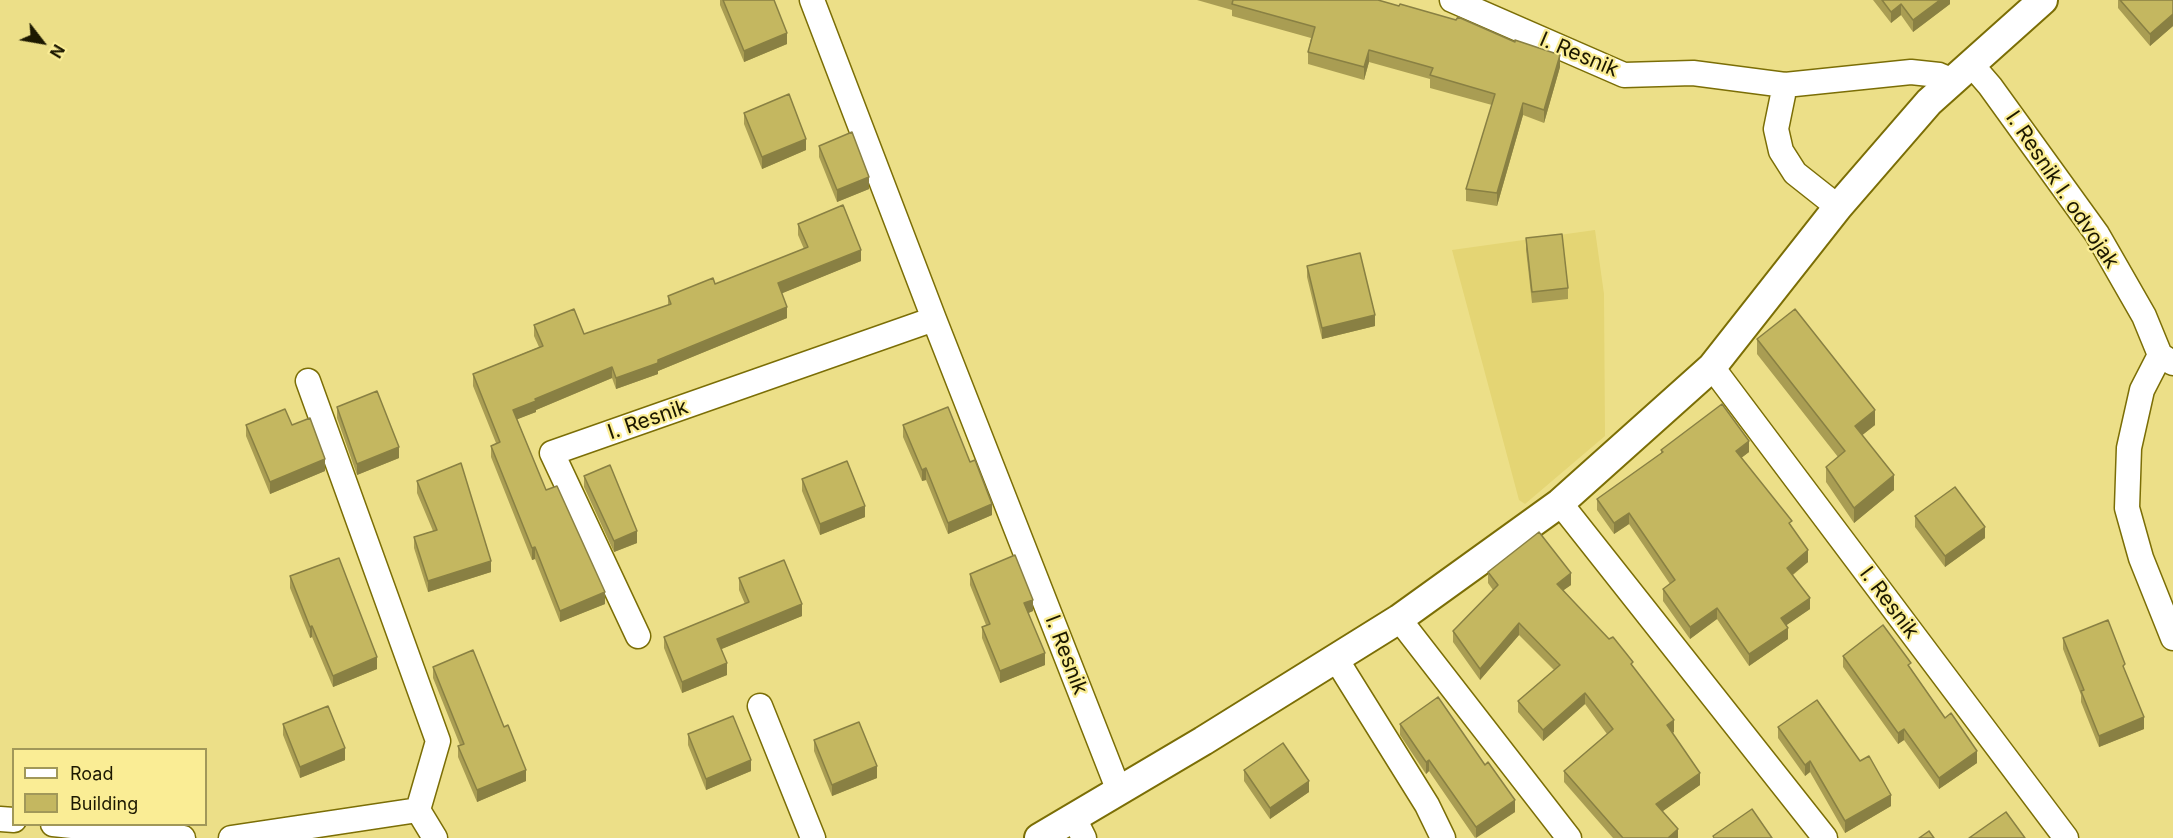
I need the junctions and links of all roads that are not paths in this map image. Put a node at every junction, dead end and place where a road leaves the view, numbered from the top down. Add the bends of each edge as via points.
1 (812, 0) edge
2 (1452, 0) edge
3 (2043, 0) edge
4 (1961, 72) junction
5 (1785, 86) junction
6 (1838, 207) junction
7 (934, 319) junction
8 (2167, 359) edge
9 (1712, 367) junction
10 (308, 381) dead end
11 (1560, 503) junction
12 (1399, 619) junction
13 (638, 636) dead end
14 (2173, 638) edge
15 (1336, 659) junction
16 (760, 706) dead end
17 (1119, 791) junction
18 (418, 810) junction
19 (63, 826) edge
20 (1079, 828) edge
21 (183, 838) edge
22 (231, 838) edge
23 (435, 838) edge
24 (813, 838) edge
25 (1039, 838) edge
26 (1443, 838) edge
27 (1569, 838) edge
28 (1825, 838) edge
29 (2066, 838) edge

1 - 7 street, I. Resnik
2 - 5 street, I. Resnik via 1624,75 1693,73
3 - 4 street
4 - 5 street, I. Resnik via 1896,72
4 - 6 street via 1929,102
4 - 8 street, I. Resnik I. odvojak via 1990,86 2097,234
5 - 6 street via 1776,129 1781,151 1795,173
6 - 9 street
7 - 13 street, I. Resnik via 552,453
7 - 17 street, I. Resnik
8 - 14 street, I. Resnik I. odvojak via 2142,390 2129,448 2127,508 2141,558
9 - 11 street
9 - 29 street, I. Resnik
10 - 18 street via 438,741
11 - 12 street
11 - 28 street
12 - 15 street
12 - 27 street
15 - 17 street
15 - 26 street via 1427,805
16 - 24 street
17 - 20 street
18 - 22 street
18 - 23 street
19 - 21 street
20 - 25 street

